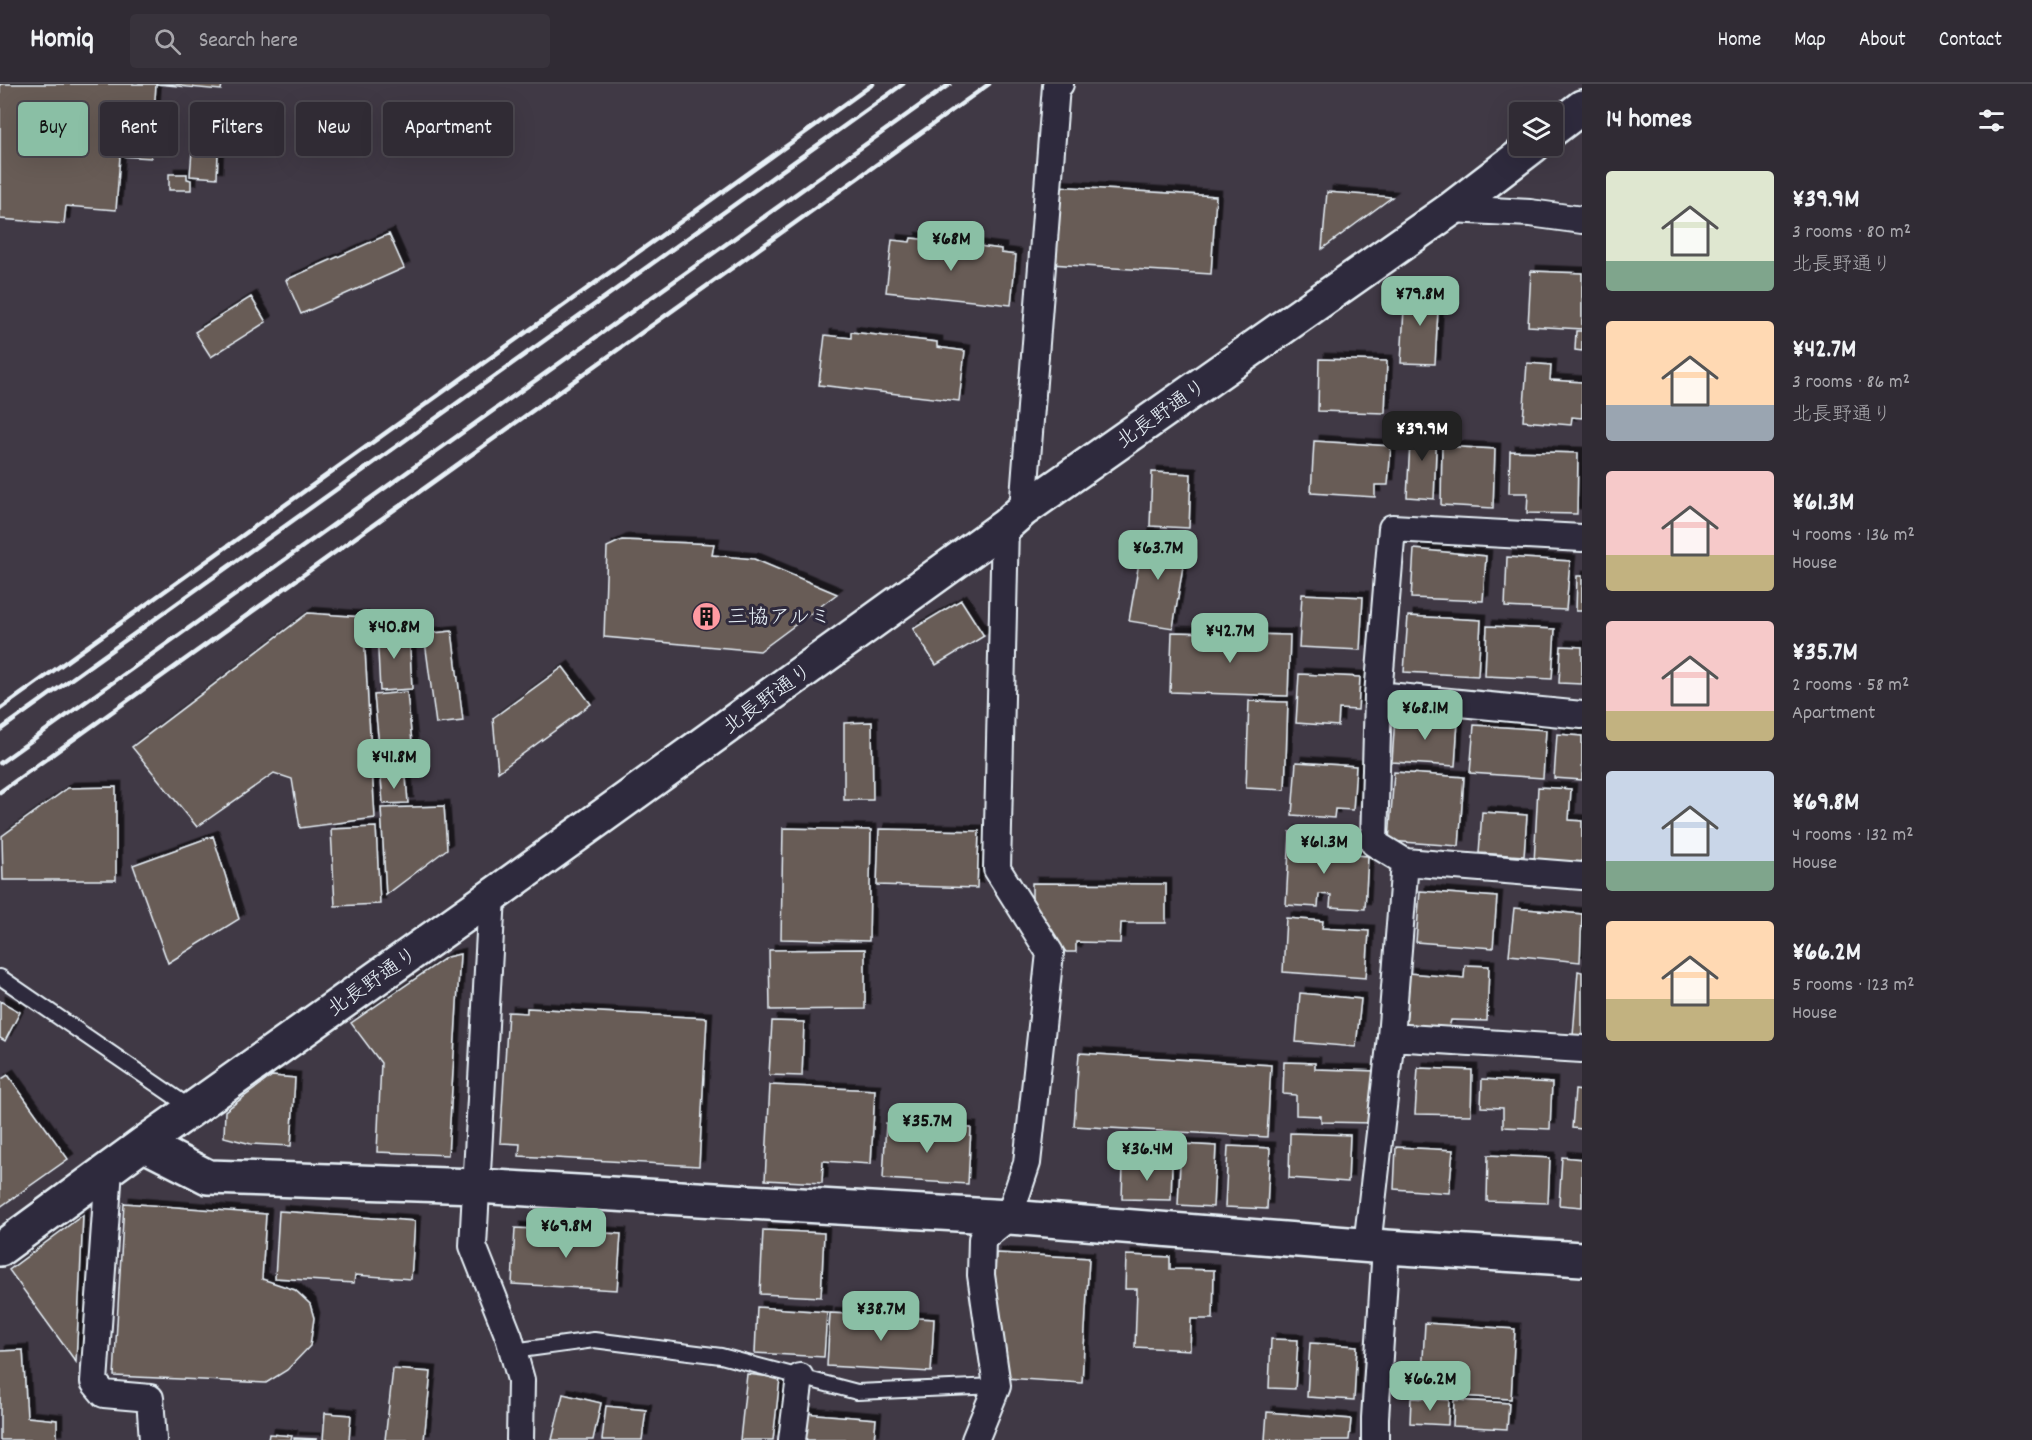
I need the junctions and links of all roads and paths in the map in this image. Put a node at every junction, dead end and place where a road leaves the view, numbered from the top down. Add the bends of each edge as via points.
1 (1060, 84) edge
2 (1582, 107) edge
3 (1563, 122) edge
4 (1520, 156) edge
5 (1451, 209) junction
6 (1582, 220) edge
7 (1014, 518) junction
8 (1582, 538) edge
9 (1378, 695) junction
10 (1582, 715) edge
11 (1405, 862) junction
12 (1582, 876) edge
13 (492, 896) junction
14 (0, 977) edge
15 (1391, 1037) junction
16 (1582, 1049) edge
17 (193, 1109) junction
18 (143, 1144) junction
19 (110, 1168) junction
20 (476, 1186) junction
21 (1009, 1217) junction
22 (1377, 1247) junction
23 (0, 1249) edge
24 (1582, 1259) edge
25 (513, 1351) junction
26 (800, 1377) junction
27 (997, 1386) junction
28 (153, 1440) edge
29 (519, 1440) edge
30 (792, 1440) edge
31 (975, 1440) edge
32 (1375, 1440) edge

1 - 7 street via 1056,86
2 - 3 street
4 - 5 street, 北長野通り
5 - 6 street
5 - 7 street, 北長野通り
7 - 13 street, 北長野通り
7 - 21 street via 997,869 1050,953 1027,1163
8 - 9 street via 1392,528
9 - 10 street
9 - 11 street via 1374,843
11 - 12 street
11 - 15 street
13 - 17 street, 北長野通り
13 - 20 street
14 - 17 lane
15 - 16 street
15 - 22 street
17 - 18 street, 北長野通り
18 - 19 street, 北長野通り
18 - 20 street via 208,1177
19 - 23 street, 北長野通り
19 - 28 street via 94,1382 104,1394 150,1398
20 - 21 street
20 - 25 street via 473,1246
21 - 22 street
21 - 27 street via 982,1239 981,1275
22 - 24 street
22 - 32 street
25 - 26 lane via 594,1340 721,1356
25 - 29 street via 522,1380
26 - 27 lane via 857,1392
26 - 30 street
27 - 31 street

